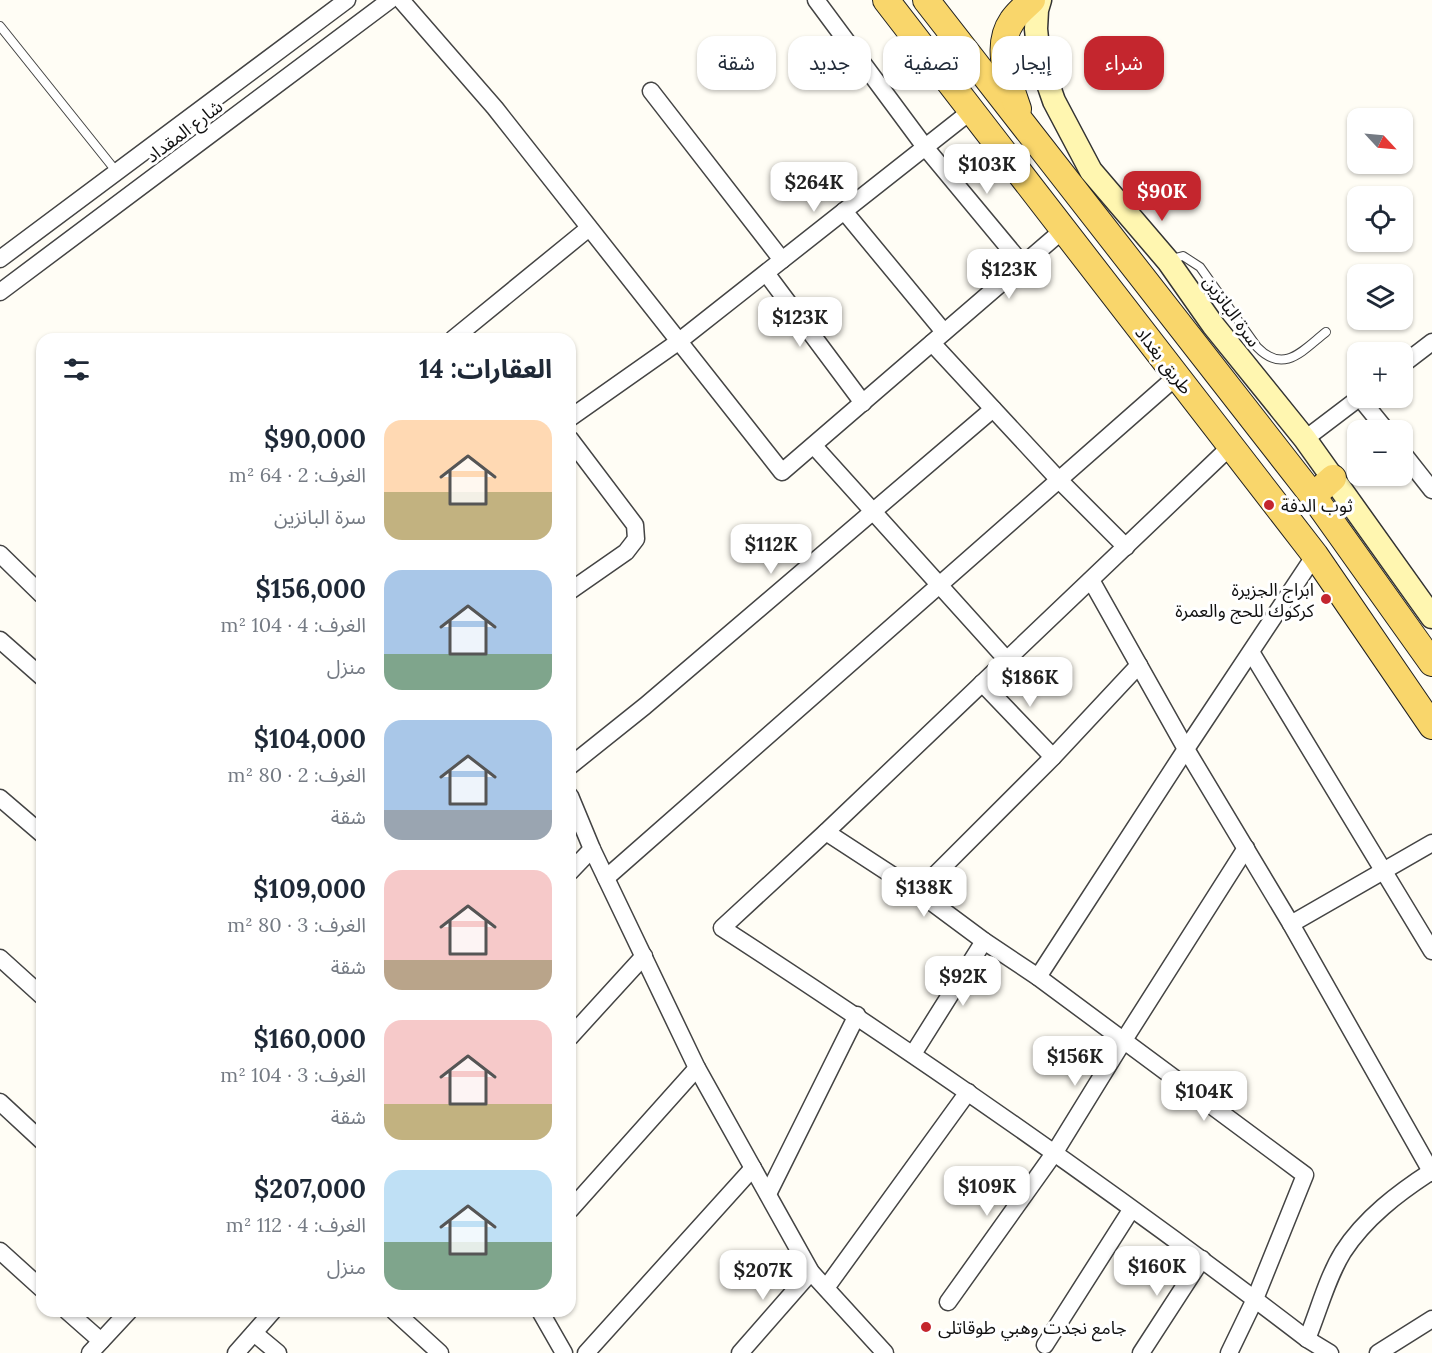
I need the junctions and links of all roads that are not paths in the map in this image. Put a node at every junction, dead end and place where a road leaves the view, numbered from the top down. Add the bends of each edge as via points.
1 (347, 0) edge
2 (390, 0) edge
3 (401, 0) edge
4 (816, 0) edge
5 (886, 0) edge
6 (926, 0) edge
7 (1032, 0) edge
8 (1040, 0) edge
9 (0, 26) edge
10 (651, 91) dead end
11 (971, 111) junction
12 (1024, 127) junction
13 (925, 147) junction
14 (116, 171) junction
15 (844, 211) junction
16 (589, 228) junction
17 (1064, 230) junction
18 (0, 259) edge
19 (782, 260) junction
20 (1168, 261) junction
21 (1023, 265) junction
22 (766, 273) junction
23 (0, 292) edge
24 (1326, 332) dead end
25 (460, 333) edge
26 (938, 337) junction
27 (678, 342) junction
28 (1432, 342) edge
29 (1413, 357) edge
30 (1177, 376) junction
31 (863, 403) junction
32 (1347, 406) edge
33 (1368, 408) edge
34 (993, 409) junction
35 (576, 414) edge
36 (1378, 420) edge
37 (1301, 435) junction
38 (814, 446) junction
39 (1231, 446) junction
40 (576, 447) edge
41 (1413, 463) edge
42 (1333, 478) junction
43 (1059, 480) junction
44 (1429, 480) edge
45 (1313, 496) junction
46 (872, 512) junction
47 (1126, 547) junction
48 (0, 554) edge
49 (1315, 555) junction
50 (1091, 580) junction
51 (940, 586) junction
52 (576, 587) edge
53 (36, 589) edge
54 (1432, 617) edge
55 (0, 640) edge
56 (1251, 652) junction
57 (1007, 660) junction
58 (1432, 663) edge
59 (1139, 665) junction
60 (36, 672) edge
61 (982, 683) junction
62 (1432, 726) edge
63 (1186, 749) junction
64 (1053, 757) junction
65 (576, 761) edge
66 (0, 798) edge
67 (576, 811) edge
68 (36, 829) edge
69 (826, 832) junction
70 (1432, 843) edge
71 (1246, 848) junction
72 (591, 849) junction
73 (576, 865) edge
74 (1385, 871) junction
75 (606, 878) junction
76 (918, 892) junction
77 (1291, 924) junction
78 (984, 941) junction
79 (1432, 951) edge
80 (644, 956) junction
81 (0, 958) edge
82 (1038, 977) junction
83 (36, 991) edge
84 (857, 1016) junction
85 (576, 1030) edge
86 (1124, 1040) junction
87 (913, 1054) junction
88 (697, 1068) junction
89 (968, 1092) junction
90 (0, 1102) edge
91 (36, 1135) edge
92 (1055, 1152) junction
93 (753, 1168) junction
94 (1432, 1172) edge
95 (768, 1194) junction
96 (576, 1203) edge
97 (1131, 1209) junction
98 (0, 1251) edge
99 (1202, 1259) junction
100 (811, 1272) junction
101 (36, 1283) edge
102 (826, 1288) junction
103 (1255, 1299) junction
104 (948, 1302) dead end
105 (72, 1317) edge
106 (124, 1317) edge
107 (268, 1317) edge
108 (401, 1317) edge
109 (543, 1317) edge
110 (1432, 1319) edge
111 (254, 1333) junction
112 (1045, 1346) dead end
113 (96, 1347) edge
114 (1318, 1348) edge
115 (236, 1353) edge
116 (278, 1353) edge
117 (440, 1353) edge
118 (564, 1353) edge
119 (586, 1353) edge
120 (741, 1353) edge
121 (885, 1353) edge
122 (1141, 1353) edge
123 (1229, 1353) edge
124 (1378, 1353) edge

1 - 14 street, شارع المقداد
2 - 23 street, شارع المقداد
3 - 16 street via 495,108
4 - 13 street
5 - 11 main road, طريق بغداد
6 - 12 main road, طريق بغداد
7 - 12 main road via 1011,22 1003,50
8 - 20 main road, سرة البانزين via 1038,58 1054,101 1090,171
9 - 14 lane
10 - 19 street
11 - 13 street
11 - 17 main road, طريق بغداد
12 - 45 main road, طريق بغداد
13 - 15 street
13 - 21 street
14 - 18 street, شارع المقداد
15 - 19 street
15 - 26 street
16 - 25 street
16 - 27 street
17 - 21 street
17 - 30 main road, طريق بغداد
19 - 22 street
20 - 24 lane, سرة البانزين via 1183,256 1200,267 1267,357 1286,360 1296,356
20 - 37 main road, سرة البانزين via 1213,325
21 - 26 street
22 - 27 street
22 - 31 street
26 - 31 street
26 - 34 street
27 - 35 street
27 - 38 street via 782,472
28 - 29 street
30 - 39 main road, طريق بغداد
30 - 43 street
31 - 38 street
32 - 37 street
33 - 36 street
34 - 43 street
34 - 46 street
37 - 42 main road, سرة البانزين
38 - 46 street
39 - 47 street
39 - 49 main road, طريق بغداد
40 - 52 street via 635,525 636,539 626,552
41 - 44 street
42 - 45 main road
42 - 54 main road, سرة البانزين
43 - 47 street
43 - 51 street
45 - 58 main road, طريق بغداد
46 - 51 street
46 - 65 street
47 - 50 street
48 - 53 street
49 - 56 street
49 - 62 main road, طريق بغداد
50 - 57 street
50 - 59 street
51 - 57 street
51 - 75 street
55 - 60 street
56 - 63 street
56 - 74 street
57 - 61 street
59 - 63 street
59 - 64 street
61 - 64 street
61 - 69 street
63 - 71 street
63 - 82 street
64 - 76 street
66 - 68 street
67 - 72 street
69 - 76 street
69 - 84 street via 722,928
70 - 74 street
71 - 77 street
71 - 86 street
72 - 73 street
72 - 75 street
74 - 77 street
74 - 79 street
75 - 80 street
76 - 78 street
77 - 94 street
78 - 82 street
78 - 87 street
80 - 85 street
80 - 88 street
81 - 83 street
82 - 86 street
84 - 87 street
84 - 95 street
86 - 92 street
86 - 103 street via 1305,1175
87 - 89 street
88 - 93 street
88 - 96 street
89 - 92 street
89 - 102 street
90 - 91 street
92 - 97 street
92 - 104 street
93 - 95 street
93 - 119 street
94 - 114 street via 1385,1204 1342,1254 1330,1280
95 - 100 street
97 - 99 street
97 - 112 street
98 - 101 street
99 - 103 street
99 - 122 street
100 - 102 street
100 - 120 street
102 - 121 street
103 - 114 street
103 - 123 street
105 - 113 street
106 - 113 street
107 - 111 street
108 - 117 street
109 - 118 street
110 - 124 street
111 - 115 street
111 - 116 street

